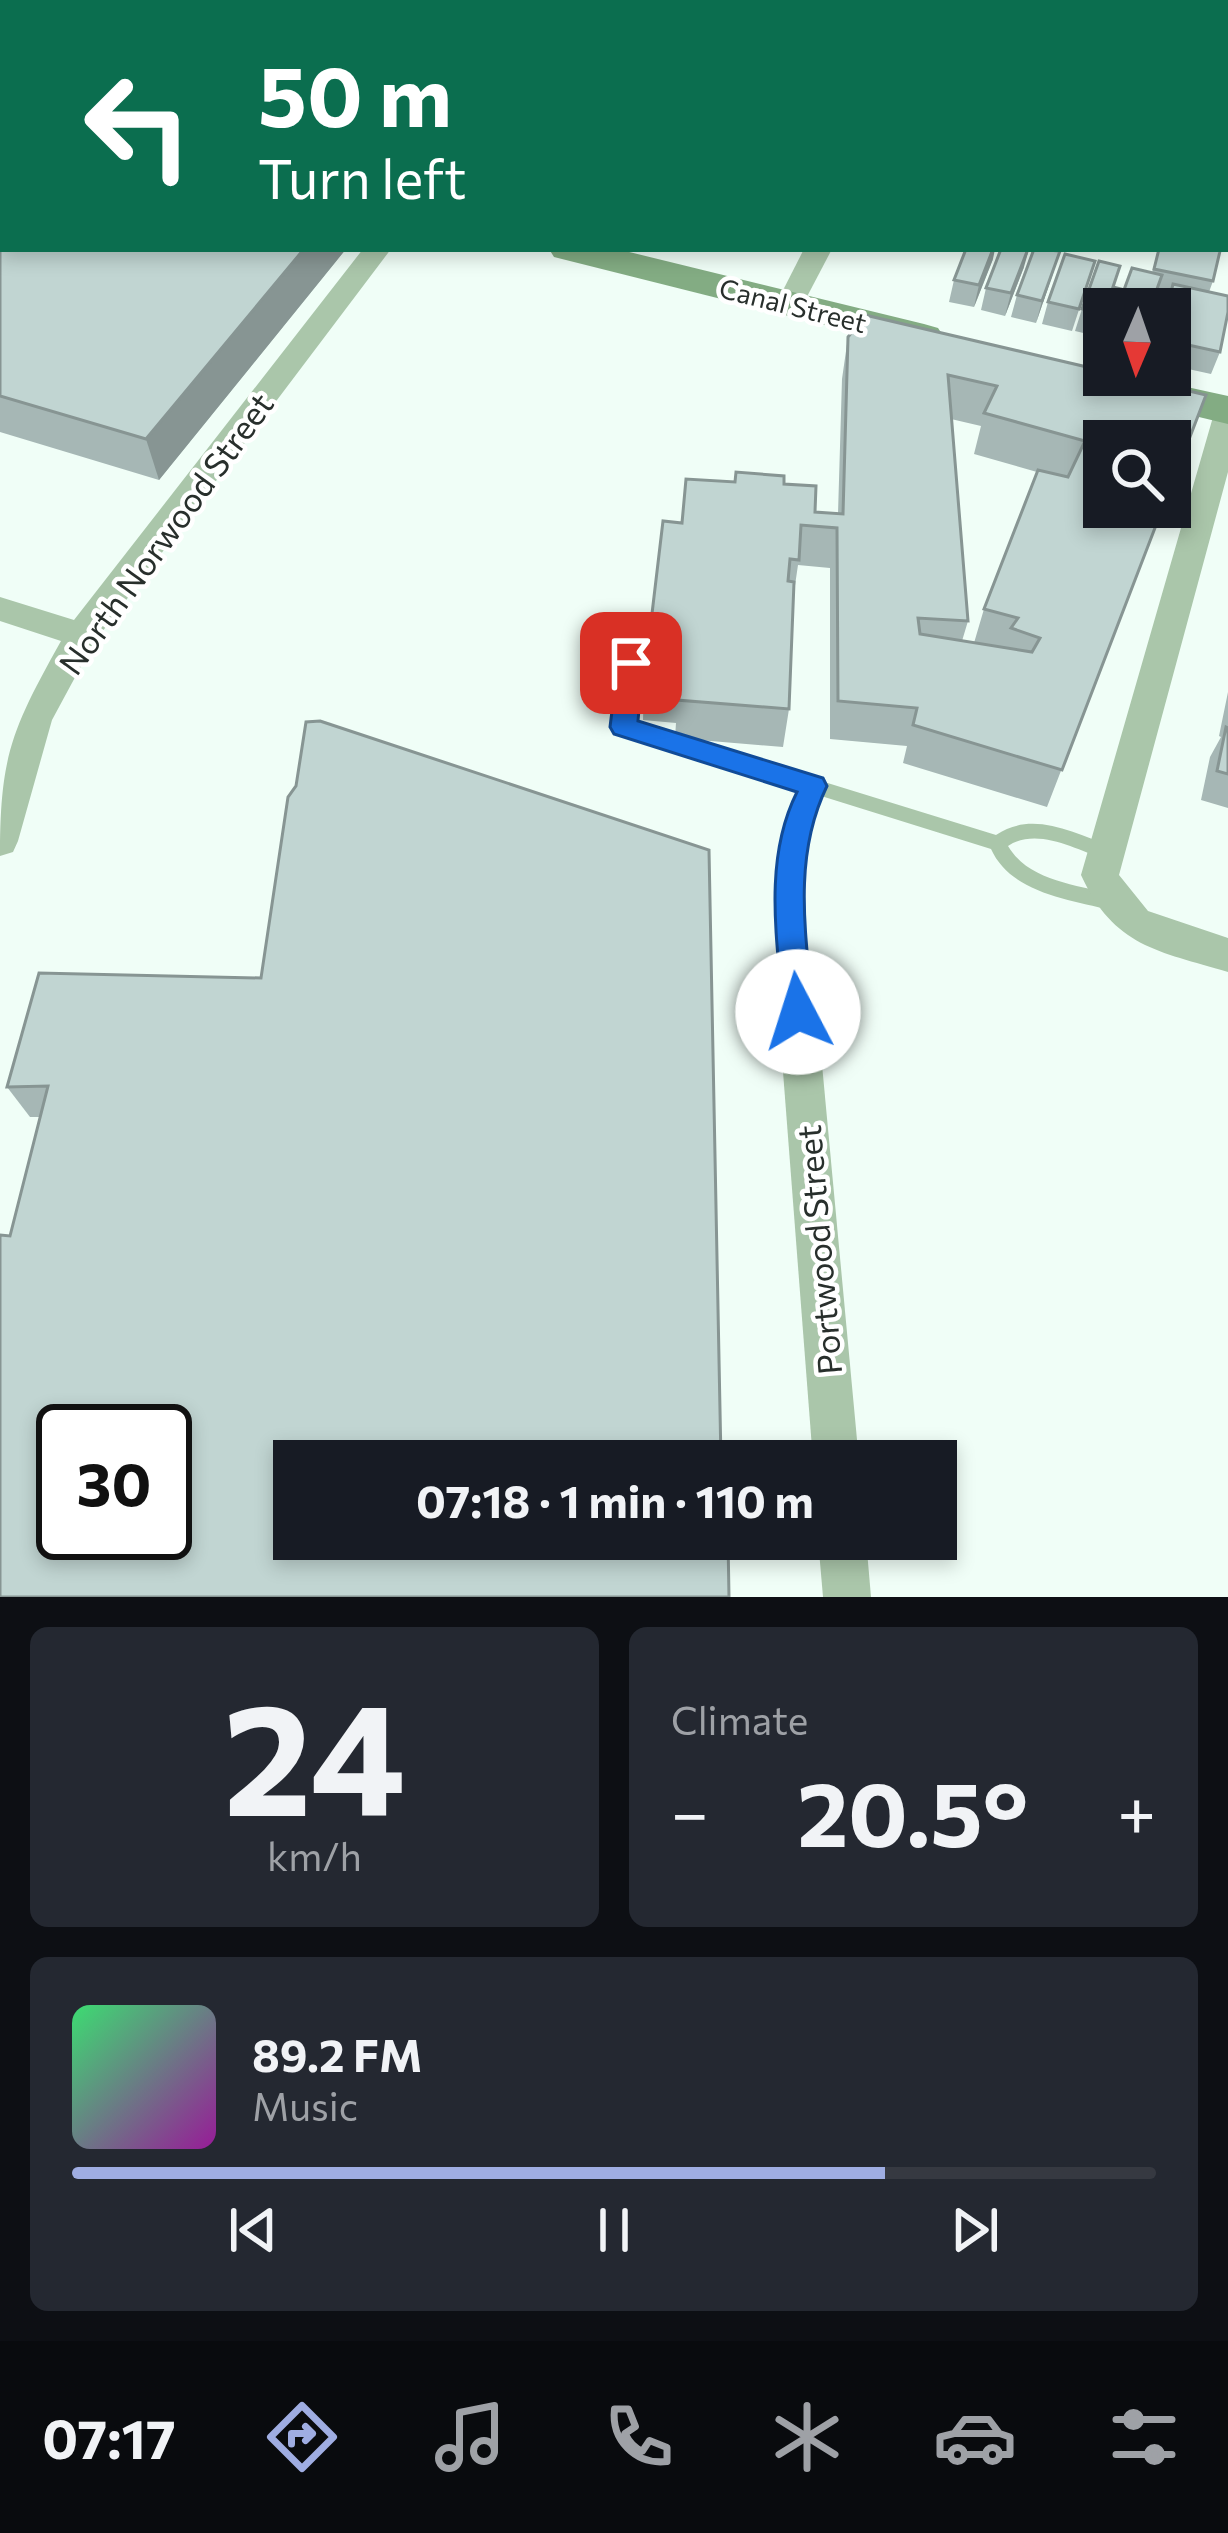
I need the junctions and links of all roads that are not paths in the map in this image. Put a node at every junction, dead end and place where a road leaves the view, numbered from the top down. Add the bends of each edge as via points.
1 (375, 252) edge
2 (580, 252) edge
3 (816, 252) edge
4 (790, 304) junction
5 (974, 349) edge
6 (1162, 396) edge
7 (1228, 414) edge
8 (0, 608) edge
9 (82, 635) junction
10 (631, 663) dead end
11 (813, 786) junction
12 (0, 841) edge
13 (998, 843) junction
14 (1103, 850) junction
15 (1109, 902) junction
16 (1228, 955) edge
17 (794, 968) joint
18 (834, 1440) edge
19 (844, 1560) edge
20 (847, 1597) edge

1 - 9 street, North Norwood Street
2 - 4 street, Canal Street
3 - 4 street
4 - 5 street, Canal Street
6 - 7 street
7 - 14 street
8 - 9 street
9 - 12 street, North Norwood Street via 35,719
10 - 11 lane via 624,727
11 - 13 lane
11 - 17 lane via 795,823 788,897
13 - 14 lane via 1012,830 1031,828
13 - 15 lane via 1018,873
14 - 15 street
15 - 16 street via 1137,926
17 - 18 street, Portwood Street
19 - 20 street

